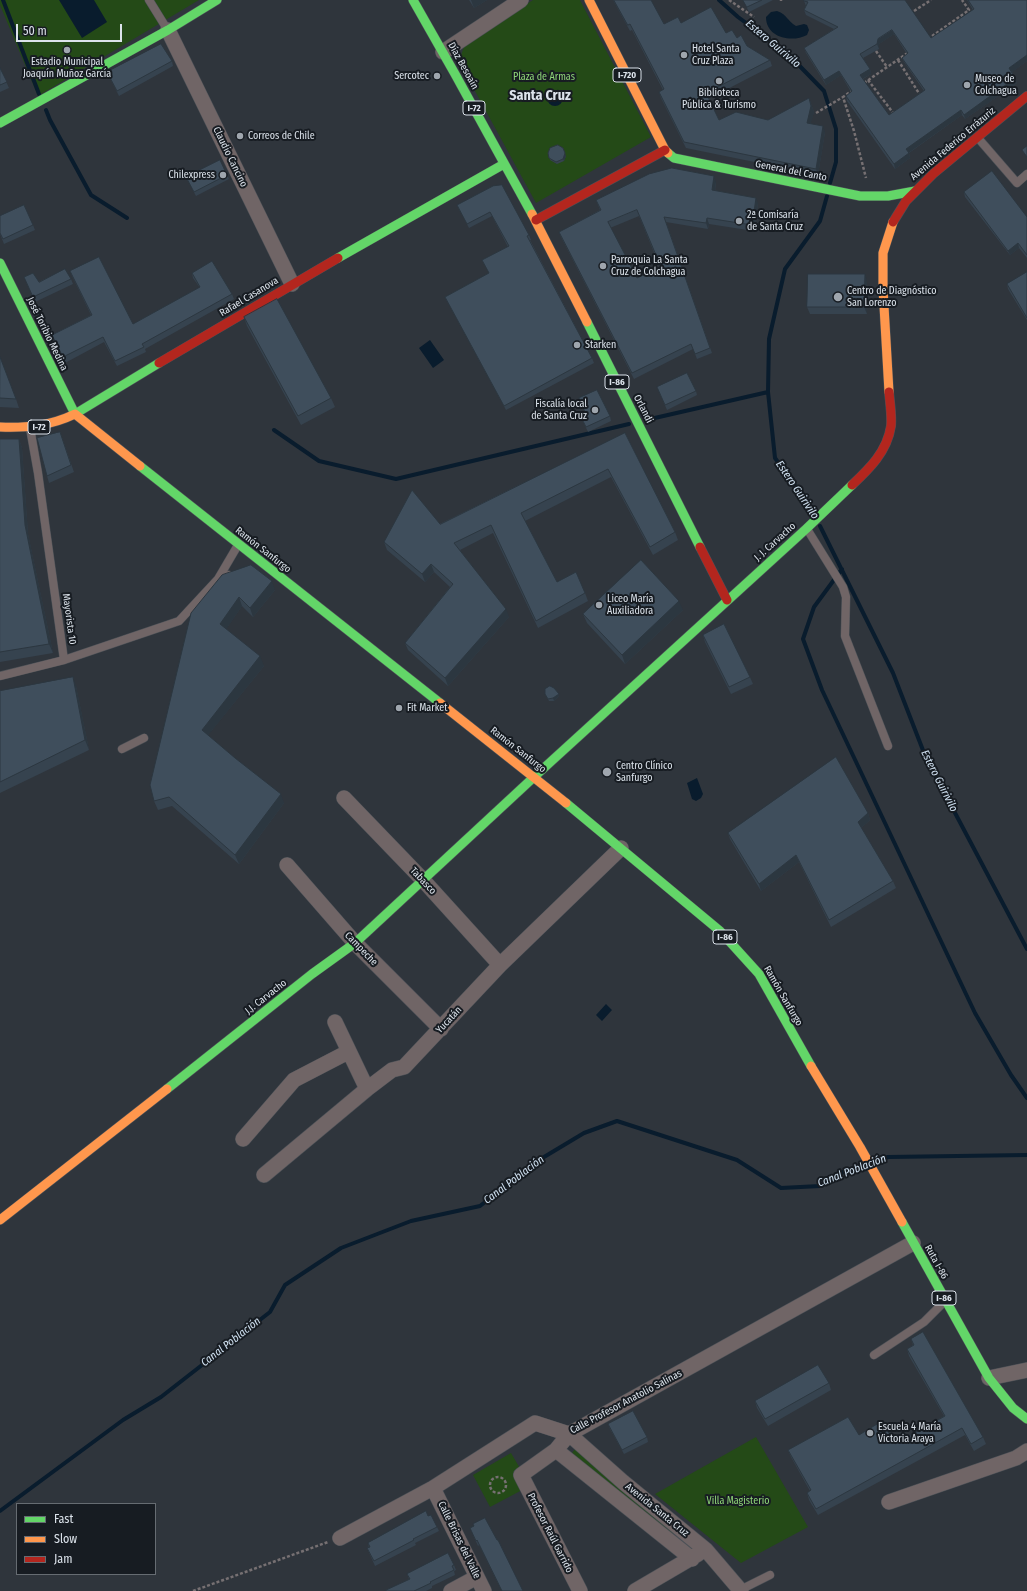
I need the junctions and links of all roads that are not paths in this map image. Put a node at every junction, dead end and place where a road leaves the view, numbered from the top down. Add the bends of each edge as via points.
1 (149, 0) edge
2 (217, 0) edge
3 (413, 0) edge
4 (522, 0) edge
5 (589, 0) edge
6 (168, 30) junction
7 (443, 52) junction
8 (1027, 96) edge
9 (0, 124) edge
10 (978, 137) junction
11 (665, 150) junction
12 (504, 164) junction
13 (1027, 174) edge
14 (915, 191) junction
15 (860, 196) junction
16 (877, 207) dead end
17 (536, 220) junction
18 (884, 220) dead end
19 (887, 235) junction
20 (0, 264) edge
21 (292, 284) junction
22 (75, 414) junction
23 (0, 427) edge
24 (30, 428) junction
25 (809, 526) junction
26 (238, 545) junction
27 (238, 573) edge
28 (218, 579) junction
29 (727, 600) junction
30 (64, 660) junction
31 (0, 676) edge
32 (144, 738) dead end
33 (888, 746) dead end
34 (122, 749) dead end
35 (534, 777) junction
36 (344, 798) dead end
37 (621, 848) junction
38 (287, 865) dead end
39 (423, 880) junction
40 (355, 943) junction
41 (500, 965) junction
42 (335, 1022) dead end
43 (441, 1029) junction
44 (348, 1052) junction
45 (367, 1089) junction
46 (243, 1139) dead end
47 (872, 1170) joint
48 (264, 1175) dead end
49 (0, 1220) edge
50 (913, 1243) junction
51 (946, 1301) junction
52 (874, 1355) dead end
53 (1027, 1370) edge
54 (989, 1378) junction
55 (1027, 1419) edge
56 (568, 1434) junction
57 (556, 1450) junction
58 (1027, 1451) edge
59 (433, 1488) junction
60 (889, 1502) dead end
61 (340, 1538) road end
62 (706, 1550) junction
63 (692, 1559) junction
64 (770, 1575) dead end
65 (477, 1577) junction
66 (451, 1591) edge
67 (484, 1591) edge
68 (580, 1591) edge
69 (635, 1591) edge
70 (740, 1591) edge

1 - 6 lane
2 - 6 main road
3 - 7 main road, Díaz Besoaín
4 - 7 street
5 - 11 main road, I-720
6 - 9 main road
6 - 21 street, Claudio Cancino
7 - 12 main road, Díaz Besoaín / I-72
8 - 10 main road, Avenida Federico Errázuriz
10 - 13 lane via 1017,183
10 - 14 main road, Avenida Federico Errázuriz
11 - 15 main road, General del Canto via 674,158
11 - 17 main road
12 - 17 main road, Orlandi / I-86
12 - 21 main road, Rafael Casanova / I-72
14 - 15 main road, General del Canto via 898,196
14 - 19 main road, Avenida Federico Errázuriz via 898,212
15 - 16 main road via 867,198
17 - 29 main road, Orlandi / I-86
18 - 19 main road
19 - 25 main road, J. J. Carvacho via 882,289 891,425 879,456
20 - 22 main road, José Toribio Medina
21 - 22 main road, Rafael Casanova / I-72
22 - 24 main road, Rafael Casanova / I-72 via 59,422
22 - 26 main road, Ramón Sanfurgo
23 - 24 main road, Rafael Casanova / I-72
24 - 30 lane, Mayorista 10
25 - 29 main road, J. J. Carvacho
25 - 33 lane via 843,587 846,597 845,636
26 - 28 lane, Mayorista 10
26 - 35 main road, Ramón Sanfurgo via 261,566
27 - 28 lane
28 - 30 lane, Mayorista 10 via 179,621
29 - 35 main road, J. J. Carvacho
30 - 31 lane
32 - 34 lane
35 - 37 main road, Ramón Sanfurgo / I-86
35 - 39 main road, J.J. Carvacho
36 - 39 street, Tabasco
37 - 41 street, Yucatán
37 - 47 main road, Ramón Sanfurgo / I-86 via 720,931 759,974
38 - 40 street, Campeche
39 - 40 main road, J.J. Carvacho
39 - 41 street, Tabasco
40 - 43 street, Campeche
40 - 49 main road, J.J. Carvacho
41 - 43 street, Yucatán
42 - 44 street
43 - 45 street, Yucatán via 404,1067 392,1070
44 - 45 street
44 - 46 street via 294,1080
45 - 48 street, Yucatán
47 - 50 main road, Ruta I-86 / I-86
50 - 51 main road, Ruta I-86 / I-86
50 - 56 street, Calle Profesor Anatolio Salinas
51 - 52 lane via 924,1322
51 - 54 main road, Ruta I-86 / I-86
53 - 54 street
54 - 55 main road, Ruta I-86 / I-86 via 1013,1408
56 - 57 street
56 - 59 street, Calle Profesor Anatolio Salinas via 535,1423
56 - 62 street, Avenida Santa Cruz
57 - 63 street, Avenida Santa Cruz
57 - 68 street, Profesor Raúl Garrido via 521,1475
58 - 60 street via 1016,1458
59 - 61 street, Calle Profesor Anatolio Salinas
59 - 65 street, Calle Brisas del Valle
62 - 63 street
62 - 70 street, Avenida Santa Cruz
63 - 69 street
64 - 70 lane
65 - 66 street
65 - 67 street, Calle Brisas del Valle

